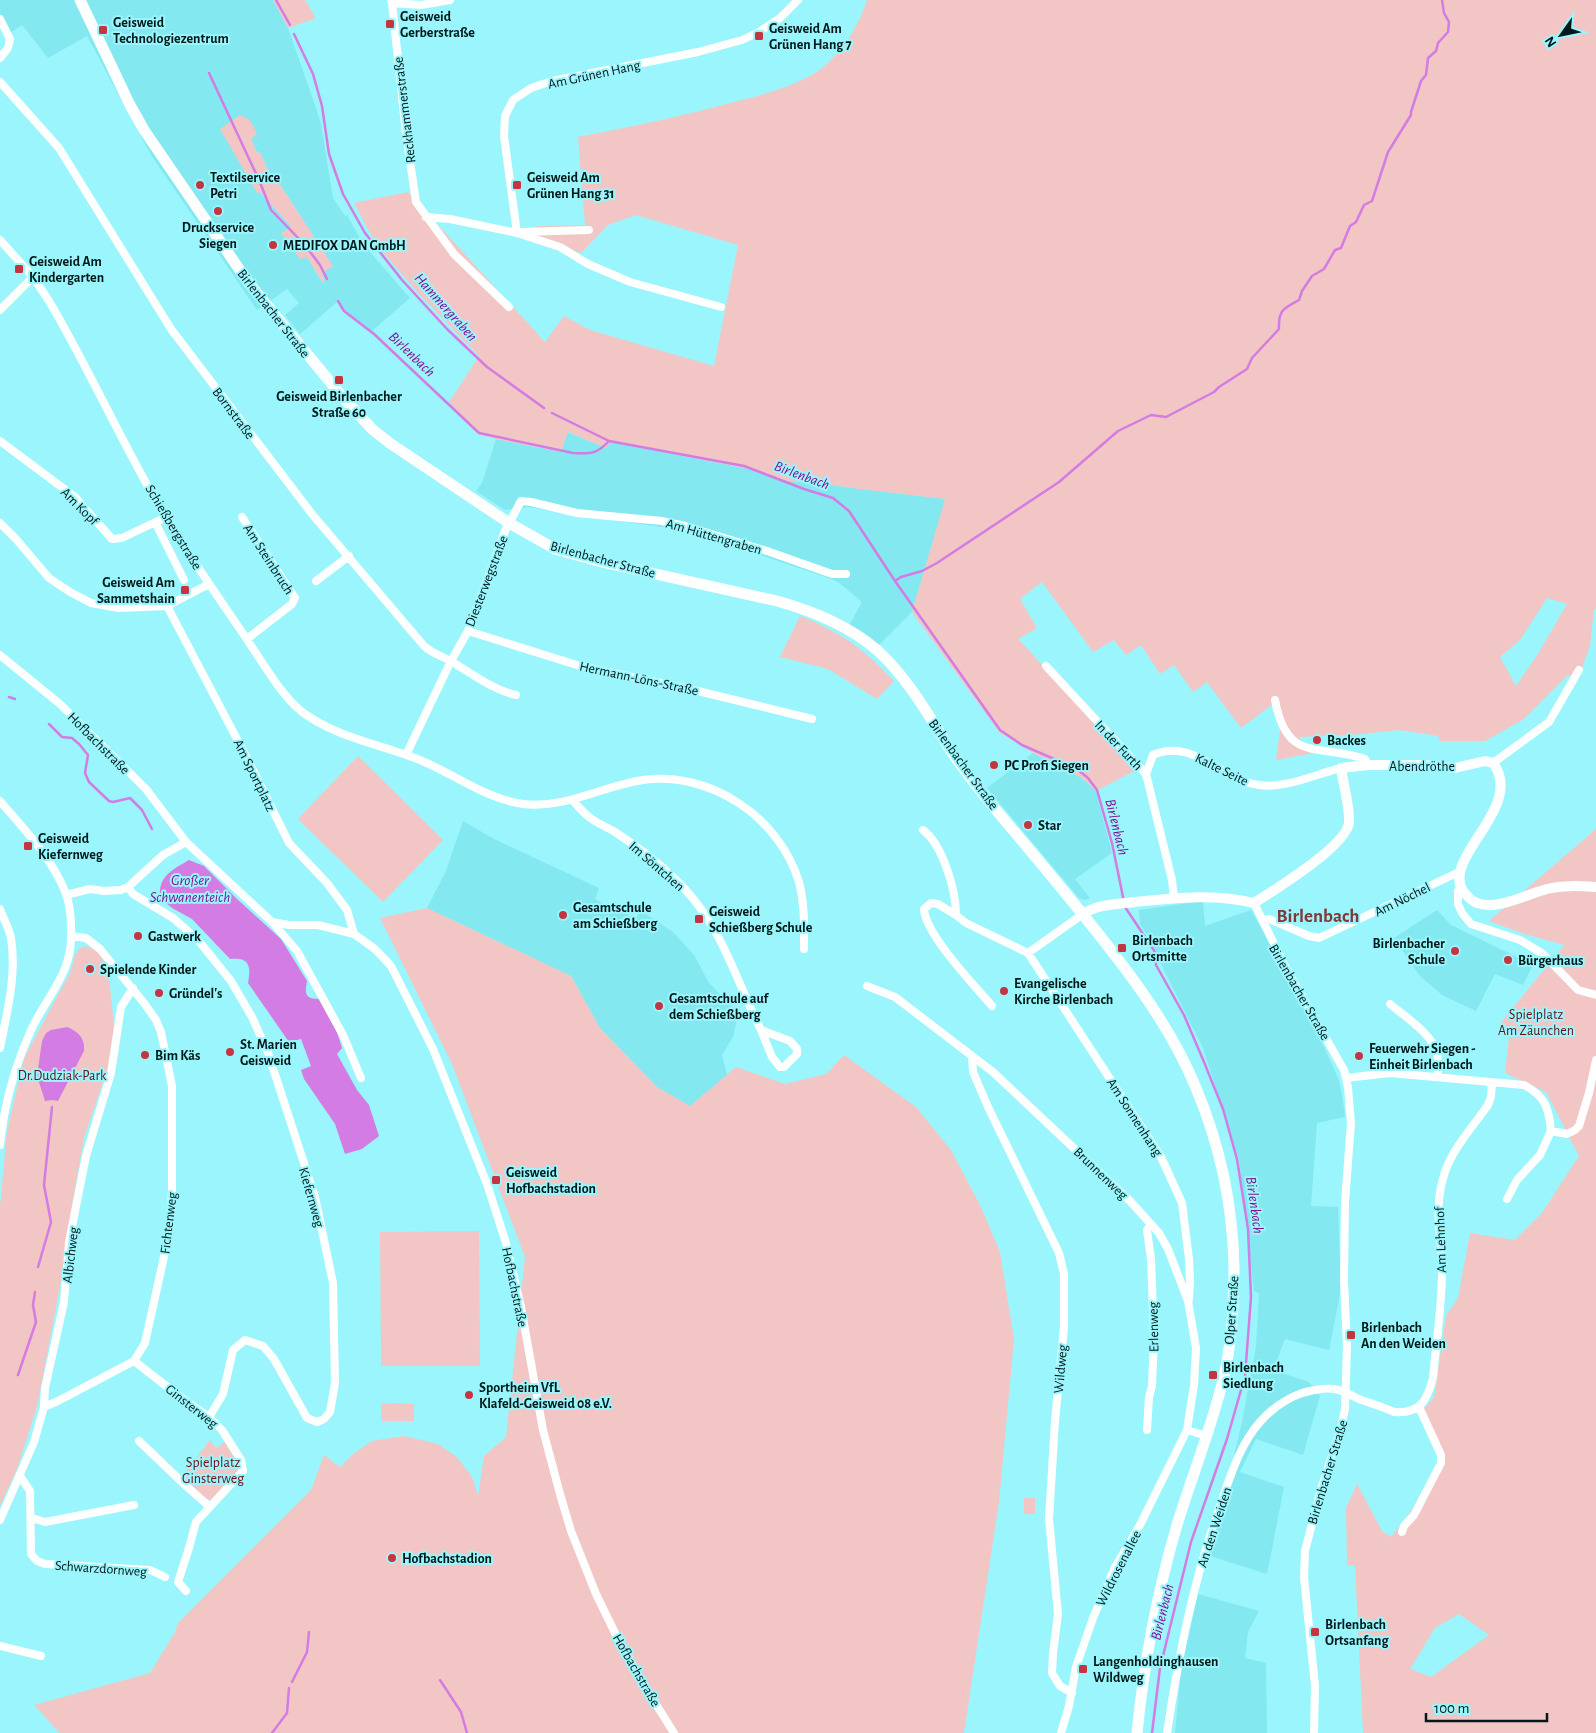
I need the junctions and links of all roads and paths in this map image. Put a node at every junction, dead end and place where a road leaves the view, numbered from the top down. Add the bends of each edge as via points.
1 (80, 0) edge
2 (450, 0) edge
3 (798, 0) edge
4 (391, 2) edge
5 (0, 19) edge
6 (0, 58) edge
7 (0, 82) edge
8 (426, 217) junction
9 (589, 230) dead end
10 (517, 233) junction
11 (0, 240) edge
12 (33, 277) junction
13 (509, 307) dead end
14 (721, 307) dead end
15 (0, 310) edge
16 (0, 441) edge
17 (521, 502) joint
18 (166, 517) junction
19 (242, 517) dead end
20 (155, 522) junction
21 (0, 524) edge
22 (509, 524) junction
23 (348, 556) junction
24 (846, 574) dead end
25 (184, 580) dead end
26 (316, 581) dead end
27 (209, 584) junction
28 (167, 606) junction
29 (468, 631) junction
30 (248, 640) junction
31 (0, 656) edge
32 (450, 664) junction
33 (1046, 666) dead end
34 (1579, 670) dead end
35 (516, 695) dead end
36 (1275, 700) dead end
37 (812, 719) dead end
38 (406, 755) junction
39 (1493, 763) junction
40 (1368, 765) junction
41 (1341, 768) junction
42 (1146, 774) junction
43 (0, 801) edge
44 (573, 801) junction
45 (923, 830) dead end
46 (186, 842) junction
47 (1459, 872) junction
48 (128, 887) junction
49 (1461, 887) junction
50 (1596, 887) edge
51 (66, 894) junction
52 (1174, 898) junction
53 (1254, 904) junction
54 (0, 909) edge
55 (1083, 914) junction
56 (956, 915) junction
57 (1262, 920) junction
58 (272, 922) junction
59 (354, 934) junction
60 (72, 936) junction
61 (804, 949) dead end
62 (1028, 953) junction
63 (867, 986) dead end
64 (133, 988) junction
65 (879, 991) junction
66 (1596, 995) edge
67 (876, 1000) dead end
68 (1390, 1004) dead end
69 (992, 1006) dead end
70 (761, 1030) junction
71 (0, 1048) edge
72 (972, 1056) junction
73 (1596, 1060) edge
74 (361, 1078) dead end
75 (1346, 1078) junction
76 (1438, 1078) junction
77 (1492, 1082) junction
78 (0, 1088) edge
79 (9, 1091) junction
80 (1551, 1131) junction
81 (0, 1145) edge
82 (1507, 1199) dead end
83 (1151, 1224) junction
84 (1188, 1300) junction
85 (134, 1361) junction
86 (1346, 1393) junction
87 (44, 1407) junction
88 (1419, 1407) junction
89 (209, 1417) junction
90 (1147, 1430) dead end
91 (1187, 1430) junction
92 (1207, 1436) junction
93 (139, 1441) dead end
94 (20, 1476) junction
95 (134, 1505) dead end
96 (210, 1507) junction
97 (32, 1518) junction
98 (0, 1520) edge
99 (1402, 1532) dead end
100 (165, 1577) dead end
101 (186, 1591) dead end
102 (0, 1646) edge
103 (41, 1656) dead end
104 (1072, 1693) junction
105 (674, 1733) edge
106 (1061, 1733) edge
107 (1137, 1733) edge
108 (1167, 1733) edge
109 (1314, 1733) edge

1 - 22 main road, Birlenbacher Straße via 144,130 248,282 320,372 357,414 385,439
2 - 4 street via 422,5
3 - 10 street, Am Grünen Hang via 780,18 742,40 552,81 513,100 505,116 504,136
4 - 8 street, Reckhammerstraße via 416,202
5 - 6 street via 10,39
7 - 23 street, Bornstraße via 59,148 171,330
8 - 10 street
8 - 13 street, Reckhammerstraße via 463,265
9 - 10 street
10 - 14 street via 560,246 588,264 630,282
11 - 12 street, Schießbergstraße
12 - 15 street
12 - 18 street, Schießbergstraße via 68,334
16 - 20 street, Am Kopf via 75,497 112,538 122,538
17 - 22 street, Diesterwegstraße
17 - 24 street, Am Hüttengraben via 577,513 685,526 832,574
18 - 20 street, Am Kopf
18 - 27 street, Schießbergstraße
19 - 30 street, Am Steinbruch via 295,598
20 - 25 street
21 - 28 street via 49,578 84,600 119,608
22 - 29 street, Diesterwegstraße
22 - 55 main road, Birlenbacher Straße via 540,542 570,553 799,607 862,639 897,671 978,788
23 - 26 street, Am Steinbruch
23 - 32 street, Bornstraße via 424,646
27 - 28 street
27 - 30 street, Schießbergstraße
28 - 59 street, Am Sportplatz via 289,843 327,882 347,910
29 - 32 street, Diesterwegstraße
29 - 37 street, Hermann-Löns-Straße via 580,666
30 - 38 street, Schießbergstraße via 270,674 299,709 318,723
31 - 46 street, Hofbachstraße via 60,704 146,789
32 - 35 street, Bornstraße
32 - 38 street
33 - 42 street, In der Furth
34 - 39 street via 1549,722
36 - 40 street via 1283,729 1294,742 1305,749 1356,756 1365,759
38 - 44 street, Schießbergstraße via 509,801 539,805
39 - 40 street, Abendröthe via 1484,761 1455,768
39 - 47 street via 1502,781 1500,792 1488,822
40 - 41 street, Abendröthe
41 - 42 street, Kalte Seite via 1289,783 1262,785 1239,779 1184,751 1170,750 1153,755
41 - 53 street via 1349,822 1345,833 1296,877
42 - 52 street, In der Furth
43 - 51 street via 48,862
44 - 61 street, Schießbergstraße via 620,784 661,779 713,789 735,800 753,813 784,849 798,880 805,910
44 - 70 street, Im Söntchen via 589,818 646,854 694,900 729,956
45 - 56 street via 931,836 940,853 950,880
46 - 48 street via 163,856
46 - 58 street, Hofbachstraße
47 - 49 street
47 - 57 street, Am Nöchel via 1319,938 1269,919
48 - 51 street
48 - 89 street, Kiefernweg via 133,894 173,918 198,940 232,981 252,1017 268,1053 315,1197 332,1283 335,1383 330,1412 324,1419 317,1422 307,1418 274,1359 262,1346 245,1340 233,1350 223,1394
49 - 50 street via 1473,901 1488,906 1546,889
49 - 66 street via 1458,904 1471,924 1520,940 1543,954 1578,990
51 - 60 street
52 - 53 street via 1219,898
52 - 55 street via 1092,908
53 - 57 street, Birlenbacher Straße
54 - 71 street via 11,937 12,992
55 - 62 street
55 - 92 main road, Olper Straße via 1144,995 1177,1049 1195,1085 1222,1166 1234,1250 1233,1312 1224,1376
56 - 62 street
56 - 69 street via 938,904 931,903 924,909 936,939
57 - 75 street, Birlenbacher Straße via 1286,970 1340,1061
58 - 59 street, Hofbachstraße via 318,925
58 - 74 street, Hofbachstraße via 297,951 343,1035
59 - 105 street, Hofbachstraße via 391,966 433,1049 466,1130 498,1213 513,1266 543,1430 572,1531 596,1594 617,1636
60 - 64 street, Fichtenweg via 90,940
60 - 79 street via 67,967 33,1028
62 - 84 street, Am Sonnenhang via 1161,1157 1172,1180 1182,1203 1189,1259
63 - 65 street, Brunnenweg
64 - 85 street, Fichtenweg via 161,1032 172,1086 169,1234 145,1343
64 - 87 street, Albichweg via 121,1007 111,1073 86,1156
65 - 67 street
65 - 72 street, Brunnenweg via 894,997
68 - 76 street via 1433,1042
70 - 70 street, Im Söntchen via 772,1057 780,1067 784,1067 797,1054 797,1049 790,1041
72 - 83 street, Brunnenweg via 1052,1126
72 - 104 street, Wildweg via 973,1072 988,1107 1063,1266 1064,1327 1049,1519 1058,1614 1052,1673 1060,1686
73 - 80 street via 1579,1126 1567,1134
75 - 76 street via 1390,1073
75 - 86 street, Birlenbacher Straße via 1351,1122 1345,1202
76 - 77 street
77 - 80 street via 1524,1085 1532,1090 1550,1115
77 - 88 street, Am Lehnhof via 1488,1105 1451,1159 1439,1197 1437,1213 1442,1274 1433,1378 1429,1394
78 - 79 street
79 - 81 street
80 - 82 street via 1540,1154 1517,1180
83 - 84 street, Brunnenweg via 1168,1249
83 - 90 street, Erlenweg via 1147,1230 1154,1338
84 - 91 street, Brunnenweg via 1196,1348
85 - 87 street
85 - 89 street, Ginsterweg
86 - 88 street via 1394,1412
86 - 108 street, An den Weiden via 1324,1388 1302,1393 1270,1411 1250,1436 1231,1474 1195,1585 1177,1666
86 - 109 street, Birlenbacher Straße via 1341,1428 1305,1551 1304,1578 1315,1686
87 - 94 street, Albichweg
88 - 99 street via 1441,1455 1441,1463
89 - 96 street, Ginsterweg via 242,1460 243,1471
91 - 92 street
91 - 104 street, Wildrosenallee via 1141,1523 1114,1569 1076,1667
92 - 107 main road, Olper Straße via 1164,1575 1146,1663
93 - 96 street
94 - 97 street, Schwarzdornweg via 30,1492
94 - 98 street, Albichweg
95 - 97 street via 45,1522
96 - 101 street, Ginsterweg via 193,1528 178,1582
97 - 100 street, Schwarzdornweg via 31,1554 37,1561 150,1570
102 - 103 street
104 - 106 street, Wildrosenallee

